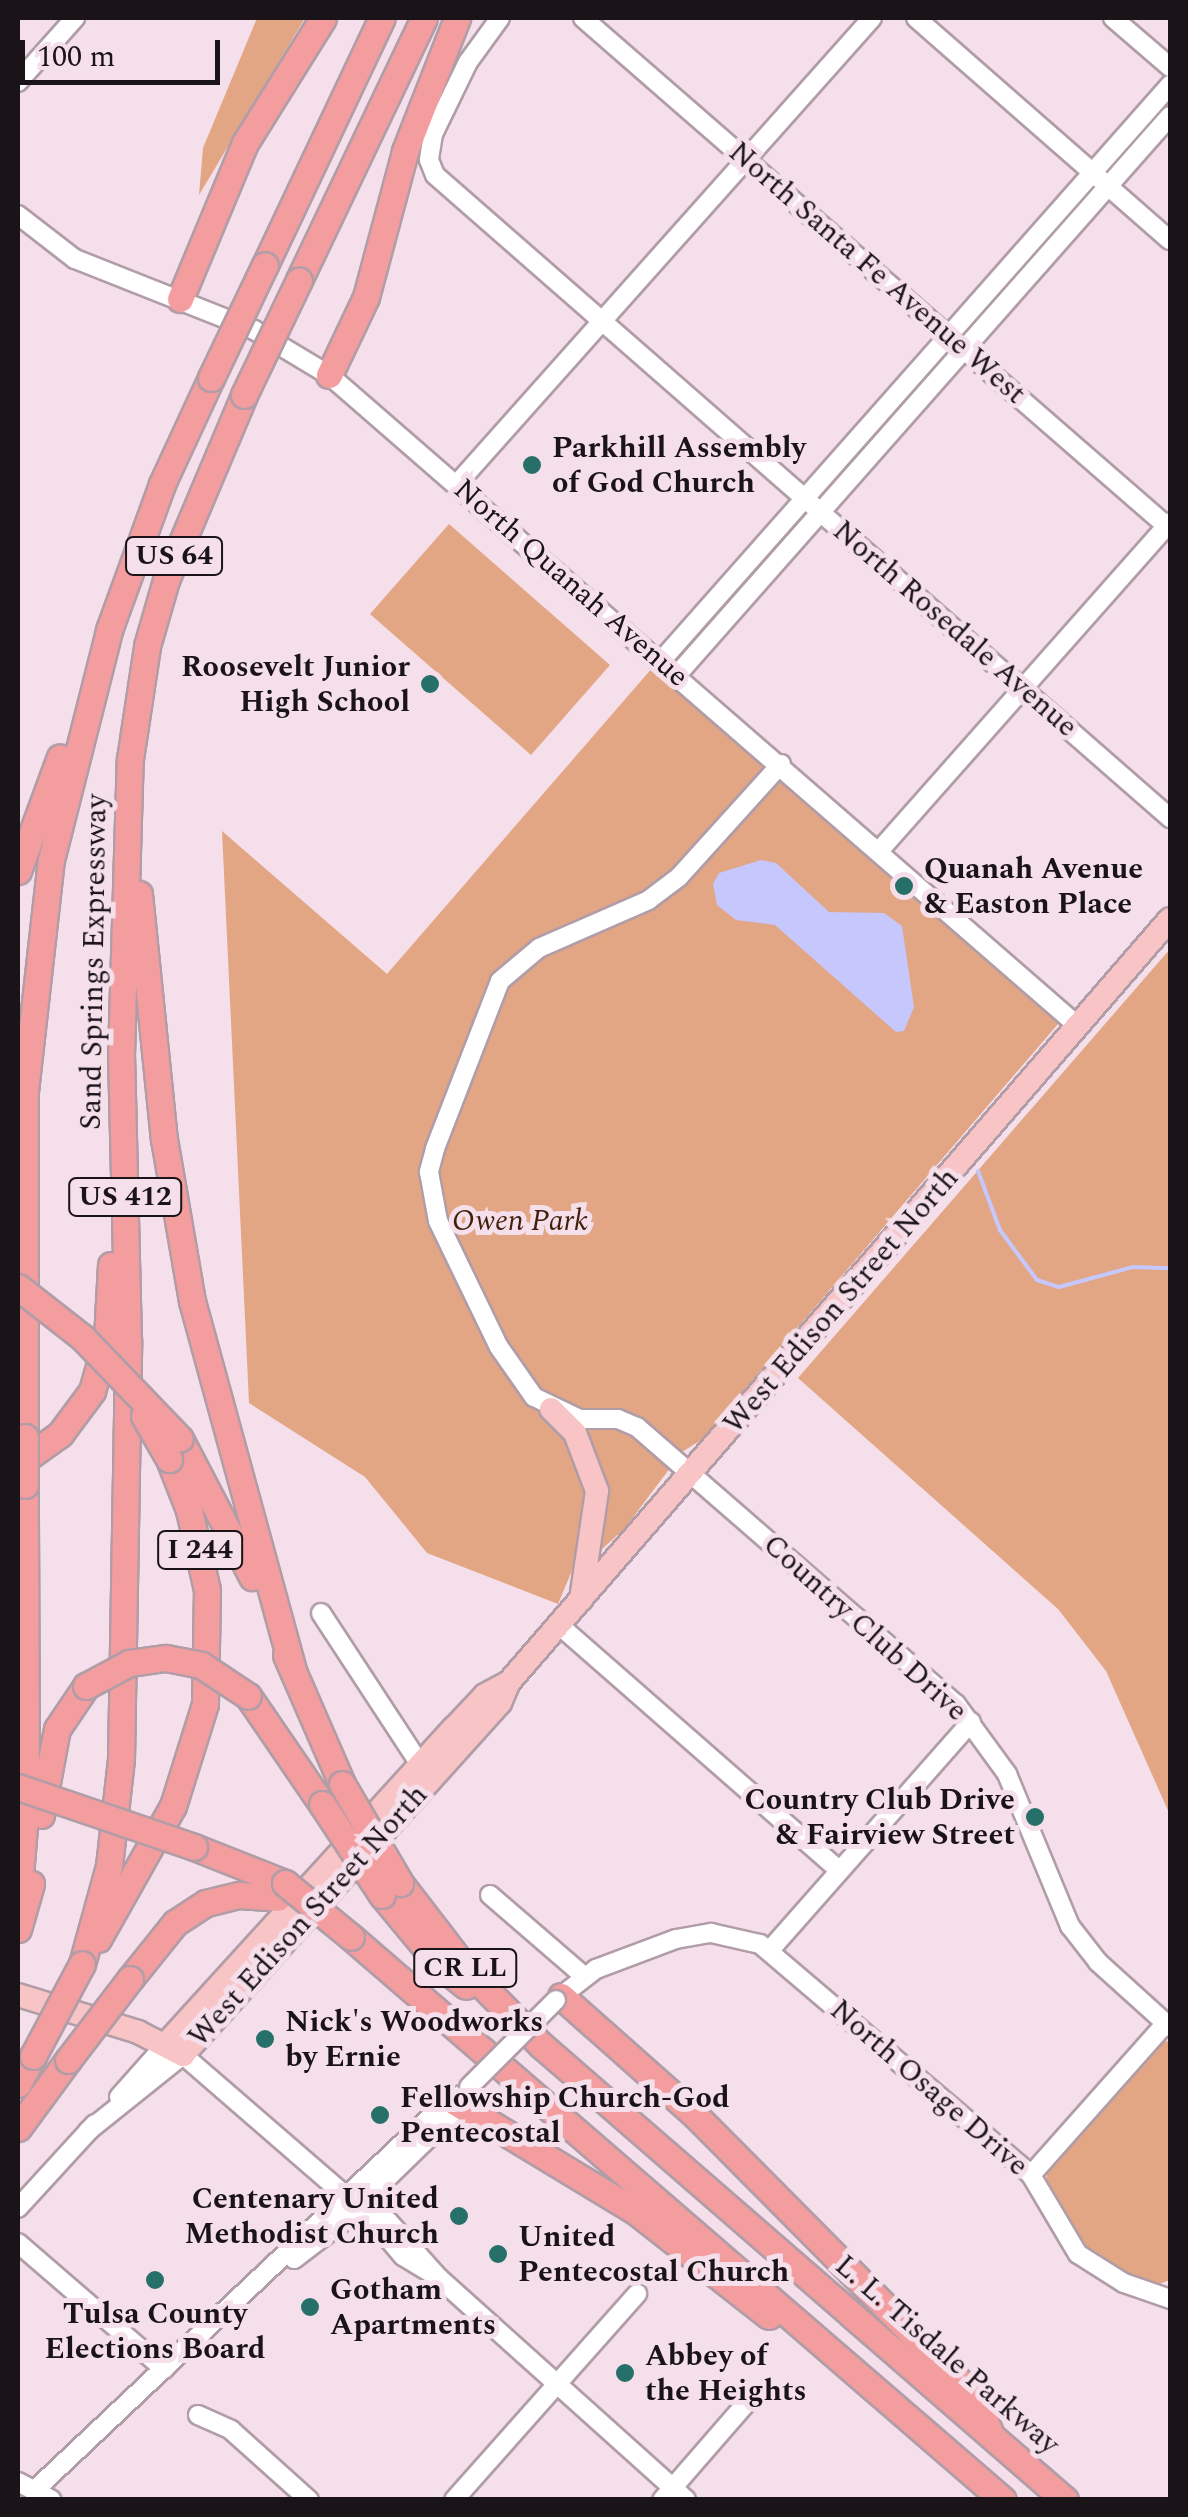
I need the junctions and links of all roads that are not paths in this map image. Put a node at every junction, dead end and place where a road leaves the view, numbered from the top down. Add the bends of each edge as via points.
1 (322, 18) edge
2 (382, 18) edge
3 (424, 18) edge
4 (458, 18) edge
5 (500, 18) edge
6 (583, 18) edge
7 (872, 18) edge
8 (916, 18) edge
9 (1113, 18) edge
10 (65, 21) edge
11 (1170, 67) edge
12 (18, 82) edge
13 (1170, 85) edge
14 (1170, 116) edge
15 (747, 160) junction
16 (1094, 173) junction
17 (1110, 187) junction
18 (18, 215) edge
19 (1170, 240) edge
20 (180, 299) junction
21 (602, 322) junction
22 (957, 342) junction
23 (329, 374) junction
24 (457, 484) junction
25 (804, 498) junction
26 (820, 512) junction
27 (1169, 526) edge
28 (108, 630) junction
29 (661, 662) junction
30 (676, 675) junction
31 (1022, 688) junction
32 (780, 764) junction
33 (129, 788) junction
34 (1170, 818) edge
35 (879, 850) junction
36 (18, 871) edge
37 (1170, 919) edge
38 (1078, 1026) junction
39 (121, 1055) junction
40 (18, 1287) edge
41 (551, 1409) junction
42 (21, 1431) edge
43 (174, 1449) junction
44 (21, 1474) edge
45 (692, 1474) junction
46 (581, 1602) junction
47 (320, 1613) dead end
48 (560, 1626) junction
49 (293, 1671) junction
50 (972, 1722) junction
51 (426, 1772) junction
52 (18, 1773) edge
53 (18, 1786) edge
54 (75, 1807) junction
55 (839, 1870) junction
56 (391, 1889) junction
57 (490, 1895) dead end
58 (18, 1900) edge
59 (18, 1929) edge
60 (351, 1937) junction
61 (770, 1950) junction
62 (82, 1964) junction
63 (584, 1976) junction
64 (18, 1995) edge
65 (559, 1998) junction
66 (1168, 2025) edge
67 (174, 2050) junction
68 (18, 2084) edge
69 (462, 2095) junction
70 (18, 2128) edge
71 (1031, 2175) junction
72 (358, 2206) junction
73 (18, 2208) edge
74 (18, 2243) edge
75 (636, 2294) dead end
76 (1169, 2296) edge
77 (164, 2369) junction
78 (557, 2384) junction
79 (749, 2400) dead end
80 (198, 2416) dead end
81 (907, 2416) junction
82 (994, 2439) junction
83 (18, 2482) edge
84 (45, 2494) edge
85 (674, 2495) edge
86 (309, 2500) edge
87 (454, 2500) edge
88 (1003, 2500) edge
89 (1065, 2500) edge

1 - 20 highway via 244,143
2 - 28 highway, Sand Springs Expressway / US 64, bridge via 167,473
3 - 33 highway, Sand Springs Expressway / US 64, bridge via 244,395 166,580 140,683
4 - 23 highway via 405,152 366,297
5 - 21 street, North Rosedale Avenue via 450,94 428,160 443,184
6 - 15 street, North Santa Fe Avenue West
7 - 15 street
8 - 16 street
9 - 11 street
10 - 12 street
13 - 16 street
14 - 17 street
15 - 21 street
15 - 22 street, North Santa Fe Avenue West
16 - 17 street
16 - 22 street
17 - 19 street
17 - 22 street
18 - 20 street, North Quanah Avenue via 75,258
20 - 23 street, North Quanah Avenue via 293,350
21 - 24 street
21 - 25 street, North Rosedale Avenue
22 - 25 street
22 - 26 street
22 - 27 street, North Santa Fe Avenue West
23 - 24 street, North Quanah Avenue
24 - 29 street, North Quanah Avenue
25 - 26 street, North Rosedale Avenue
25 - 29 street
26 - 30 street
26 - 31 street, North Rosedale Avenue
27 - 31 street
28 - 36 highway, US 64
28 - 42 highway, Sand Springs Expressway / US 412 via 60,816 36,957 25,1091
29 - 30 street, North Quanah Avenue
30 - 32 street, North Quanah Avenue
31 - 34 street, North Rosedale Avenue
31 - 35 street
32 - 35 street, North Quanah Avenue
32 - 41 street via 679,878 649,900 538,948 500,981 481,1017 435,1149 432,1196 498,1348 518,1382
33 - 39 highway, Sand Springs Expressway / US 64
33 - 49 highway via 164,1139 182,1252 214,1394
35 - 38 street, North Quanah Avenue
37 - 38 main road, West Edison Street North
38 - 45 main road, West Edison Street North
39 - 44 highway, US 64 via 108,1338 100,1372 60,1434
39 - 62 highway, Sand Springs Expressway / US 412 via 128,1340 121,1759 109,1866
40 - 43 highway, bridge via 82,1337
41 - 45 street, Country Club Drive via 637,1427
41 - 46 main road via 575,1434 596,1491
42 - 44 highway, Sand Springs Expressway / US 412, bridge
43 - 49 highway via 228,1521
43 - 62 highway, I 244 via 207,1590 205,1704 173,1806
44 - 58 highway, Sand Springs Expressway / US 412 via 26,1802
45 - 46 main road, West Edison Street North
45 - 50 street, Country Club Drive
46 - 48 main road, West Edison Street North
47 - 51 street
48 - 51 main road, West Edison Street North via 509,1682 500,1703
48 - 55 street
49 - 56 highway, bridge
50 - 55 street
50 - 66 street, Country Club Drive via 1007,1774 1070,1926 1098,1962
51 - 67 main road, West Edison Street North
52 - 54 highway, bridge
53 - 54 highway, CR LL, bridge
54 - 60 highway, CR LL, bridge via 261,1871
55 - 61 street
56 - 59 highway, bridge via 248,1696 201,1664 166,1658 129,1662 86,1686 52,1745
56 - 82 highway, L. L. Tisdale Parkway via 440,1965
57 - 63 street
60 - 70 highway, bridge via 298,1906 238,1895 188,1913 130,1978
60 - 81 highway, CR LL
61 - 63 street via 747,1939 695,1935
61 - 71 street, North Osage Drive
62 - 68 highway, I 244, bridge
63 - 65 street
64 - 67 main road
65 - 69 street, bridge
65 - 82 highway via 696,2116 975,2397
66 - 71 street
67 - 72 street
67 - 73 street, West Edison Street North
69 - 72 street via 441,2107
69 - 81 highway via 635,2212
71 - 76 street, North Osage Drive via 1078,2254 1124,2283
72 - 77 street via 256,2284
72 - 78 street via 403,2256 439,2278
74 - 77 street
75 - 78 street
77 - 84 street
78 - 85 street
78 - 87 street
79 - 85 street
80 - 86 street via 231,2430
81 - 88 highway, CR LL
82 - 89 highway, L. L. Tisdale Parkway
83 - 84 street

